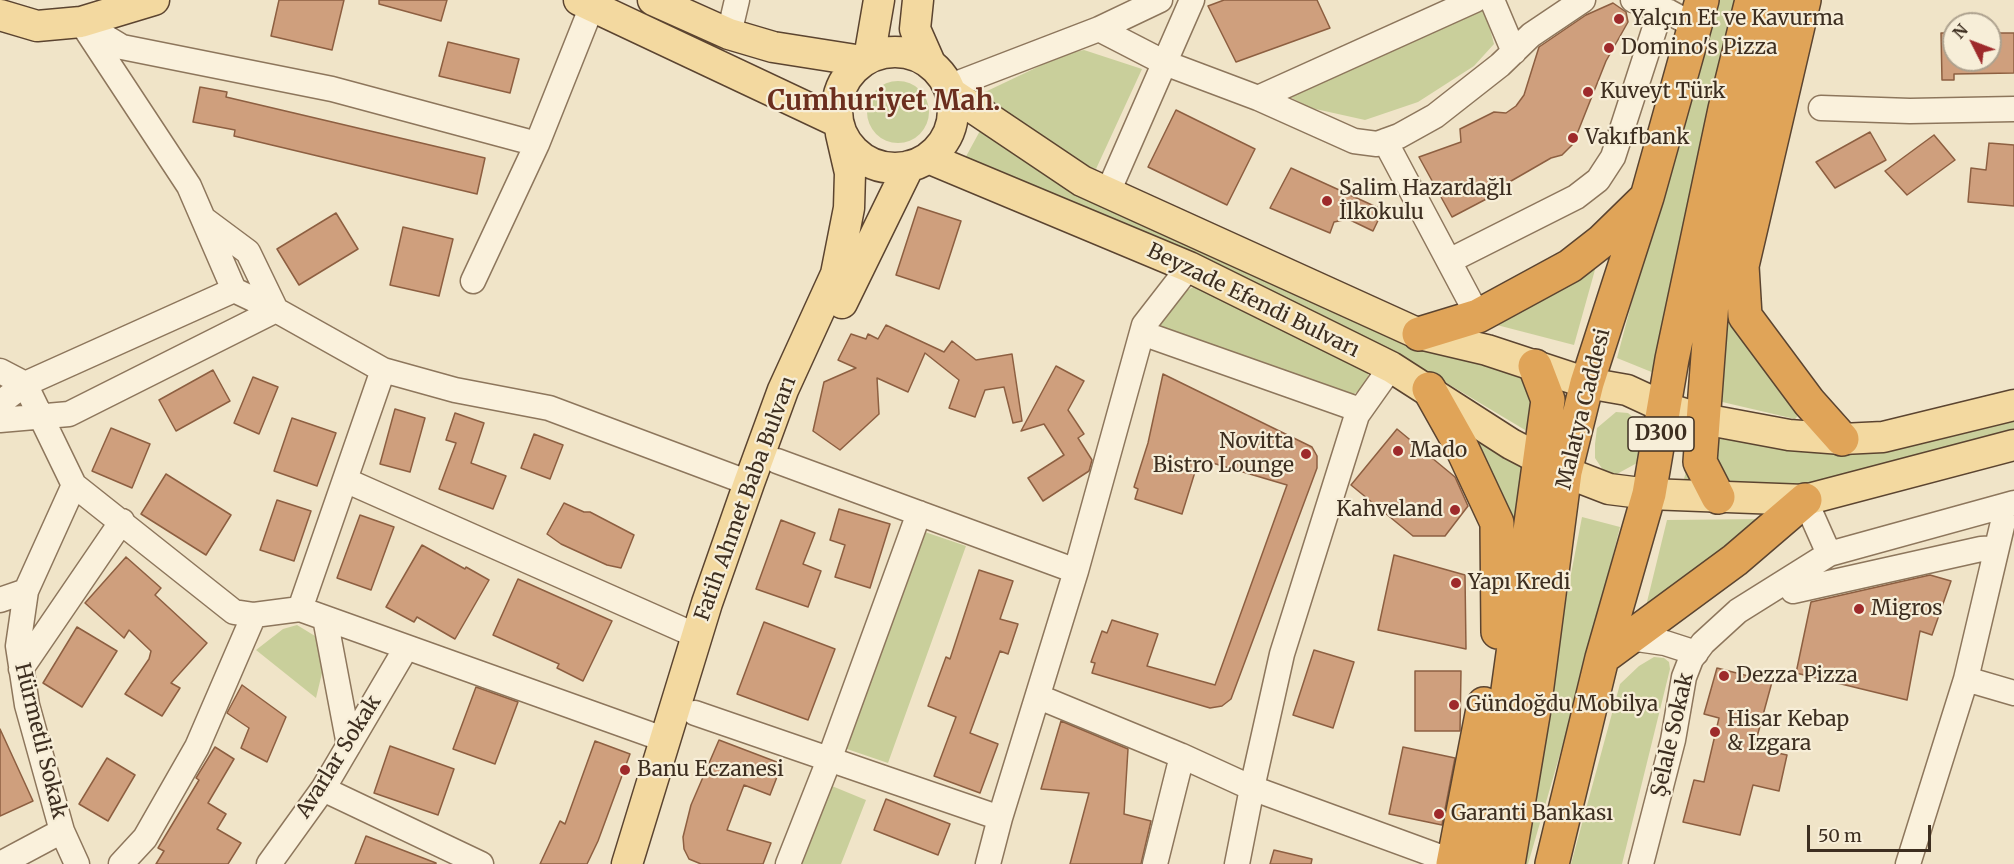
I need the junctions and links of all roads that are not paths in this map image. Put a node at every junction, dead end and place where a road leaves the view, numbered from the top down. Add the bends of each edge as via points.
1 (154, 0) edge
2 (653, 0) edge
3 (737, 0) edge
4 (879, 0) edge
5 (918, 0) edge
6 (1160, 0) edge
7 (1192, 0) edge
8 (1475, 0) edge
9 (1492, 0) edge
10 (1583, 0) edge
11 (1752, 0) edge
12 (1779, 0) edge
13 (1804, 0) edge
14 (586, 3) edge
15 (1644, 3) edge
16 (1699, 13) edge
17 (0, 15) edge
18 (81, 22) junction
19 (1099, 29) junction
20 (729, 34) junction
21 (1514, 52) junction
22 (115, 55) junction
23 (865, 60) junction
24 (930, 63) junction
25 (1165, 63) junction
26 (950, 90) junction
27 (1258, 98) junction
28 (1821, 108) dead end
29 (2014, 109) edge
30 (840, 128) junction
31 (1385, 141) junction
32 (537, 144) junction
33 (918, 162) junction
34 (1108, 192) junction
35 (1647, 197) junction
36 (204, 219) junction
37 (1449, 261) junction
38 (1189, 267) junction
39 (473, 281) dead end
40 (234, 290) junction
41 (276, 310) junction
42 (1478, 316) junction
43 (1142, 333) junction
44 (1419, 334) junction
45 (1535, 366) junction
46 (1391, 367) junction
47 (384, 370) junction
48 (0, 371) edge
49 (1587, 383) junction
50 (25, 384) junction
51 (1429, 389) junction
52 (0, 403) edge
53 (2014, 405) edge
54 (1666, 408) junction
55 (1360, 410) junction
56 (40, 417) junction
57 (1703, 419) junction
58 (0, 420) edge
59 (1842, 439) junction
60 (2014, 445) edge
61 (777, 461) junction
62 (1552, 466) junction
63 (345, 480) junction
64 (750, 483) junction
65 (74, 485) junction
66 (1649, 494) junction
67 (1718, 496) junction
68 (1805, 500) junction
69 (2011, 504) edge
70 (919, 513) junction
71 (122, 521) junction
72 (1997, 548) junction
73 (1829, 554) junction
74 (1076, 571) junction
75 (1797, 574) junction
76 (26, 591) junction
77 (0, 600) edge
78 (300, 609) junction
79 (254, 615) junction
80 (325, 618) junction
81 (697, 636) junction
82 (1630, 638) junction
83 (406, 648) junction
84 (1696, 653) junction
85 (1602, 658) junction
86 (21, 669) junction
87 (1966, 679) junction
88 (2014, 693) edge
89 (1039, 696) junction
90 (695, 713) junction
91 (666, 740) junction
92 (349, 745) junction
93 (1182, 756) junction
94 (829, 760) junction
95 (1252, 788) junction
96 (323, 789) junction
97 (1000, 818) junction
98 (62, 831) junction
99 (1464, 863) edge
100 (0, 864) edge
101 (77, 864) edge
102 (121, 864) edge
103 (268, 864) edge
104 (482, 864) edge
105 (627, 864) edge
106 (649, 864) edge
107 (788, 864) edge
108 (988, 864) edge
109 (1155, 864) edge
110 (1236, 864) edge
111 (1508, 864) edge
112 (1552, 864) edge
113 (1641, 864) edge
114 (1908, 864) edge

1 - 18 main road
2 - 20 main road
3 - 20 street
4 - 23 main road
5 - 24 main road via 915,29
6 - 19 street
7 - 25 street
8 - 27 street
9 - 21 street
10 - 21 street
11 - 54 highway, D300 via 1672,359
12 - 57 highway via 1716,249
13 - 59 highway via 1742,266 1745,316 1809,402
14 - 30 main road
14 - 32 street
15 - 16 street
15 - 37 street via 1612,157 1598,180 1576,197
16 - 35 highway, Malatya Caddesi
17 - 18 main road via 37,26
18 - 22 street
19 - 25 street
19 - 26 street
20 - 23 main road via 772,47
21 - 31 street via 1435,116
22 - 32 street via 332,89
22 - 36 street
23 - 24 main road via 896,51 915,54
23 - 30 main road via 847,76 838,94
24 - 26 main road
25 - 27 street
25 - 34 street
26 - 33 main road via 950,129 941,146
26 - 34 main road, Beyzade Efendi Bulvarı via 1036,152 1082,181
27 - 31 street via 1354,141
28 - 29 street
30 - 33 main road via 853,151 869,162 889,168
30 - 64 main road, Fatih Ahmet Baba Bulvarı via 850,173 850,196 836,274 783,390
31 - 37 street
32 - 39 street
33 - 38 main road, Beyzade Efendi Bulvarı
33 - 61 main road, Fatih Ahmet Baba Bulvarı via 856,270 789,422
34 - 44 main road, Beyzade Efendi Bulvarı
35 - 42 highway via 1570,266
35 - 49 highway, Malatya Caddesi
36 - 40 street
36 - 41 street via 248,252
37 - 42 street
38 - 43 street via 1144,325
38 - 46 main road, Beyzade Efendi Bulvarı
40 - 41 street
40 - 50 street
41 - 47 street
41 - 56 street via 69,414
42 - 44 highway
43 - 55 street
43 - 74 street
44 - 45 main road, Beyzade Efendi Bulvarı
45 - 49 main road, Beyzade Efendi Bulvarı
45 - 62 highway via 1548,400
46 - 51 main road, Beyzade Efendi Bulvarı
46 - 55 street
47 - 63 street
47 - 64 street via 455,390 549,408
48 - 50 street
49 - 54 main road, Beyzade Efendi Bulvarı via 1627,390
49 - 62 highway, Malatya Caddesi
50 - 52 street
50 - 56 street
51 - 62 main road, Beyzade Efendi Bulvarı via 1511,444
51 - 99 highway via 1497,523 1498,630
53 - 59 main road, Beyzade Efendi Bulvarı via 1883,436
54 - 57 main road, Beyzade Efendi Bulvarı
54 - 66 highway, D300
55 - 95 street via 1282,654
56 - 58 street
56 - 65 street
57 - 59 main road, Beyzade Efendi Bulvarı via 1789,435
57 - 67 highway via 1700,462
60 - 68 main road, Beyzade Efendi Bulvarı
61 - 70 street
61 - 90 main road, Fatih Ahmet Baba Bulvarı via 722,620
62 - 66 main road, Beyzade Efendi Bulvarı via 1609,489
62 - 99 highway
62 - 111 highway, Malatya Caddesi via 1534,709
63 - 78 street
63 - 81 street
64 - 81 main road, Fatih Ahmet Baba Bulvarı
65 - 71 street
65 - 76 street, Hürmetli Sokak
66 - 67 main road, Beyzade Efendi Bulvarı
66 - 85 highway, D300
67 - 68 main road, Beyzade Efendi Bulvarı
68 - 73 street
68 - 82 highway via 1736,560
69 - 72 street
69 - 73 street, Şelale Sokak
70 - 74 street
70 - 94 street
71 - 79 street via 234,612
71 - 86 street
72 - 75 street via 1793,591
72 - 87 street
73 - 75 street, Şelale Sokak
74 - 89 street
75 - 84 street, Şelale Sokak via 1738,611
76 - 77 street
76 - 86 street, Hürmetli Sokak via 18,646
78 - 79 street
78 - 80 street
79 - 102 street via 197,747 145,838
80 - 83 street
80 - 92 street
81 - 91 main road, Fatih Ahmet Baba Bulvarı
82 - 84 street
82 - 85 highway
83 - 91 street
83 - 92 street, Avarlar Sokak
84 - 113 street, Şelale Sokak via 1684,677 1673,740
85 - 112 highway, D300
86 - 98 street, Hürmetli Sokak via 27,705
87 - 88 street
87 - 114 street
89 - 93 street
89 - 97 street
90 - 94 street
90 - 106 main road, Fatih Ahmet Baba Bulvarı
91 - 105 main road, Fatih Ahmet Baba Bulvarı
92 - 96 street, Avarlar Sokak
93 - 95 street
93 - 109 street
94 - 97 street
94 - 107 street
95 - 99 street
95 - 110 street
96 - 103 street, Avarlar Sokak
96 - 104 street
97 - 108 street
98 - 100 street
98 - 101 street, Hürmetli Sokak

